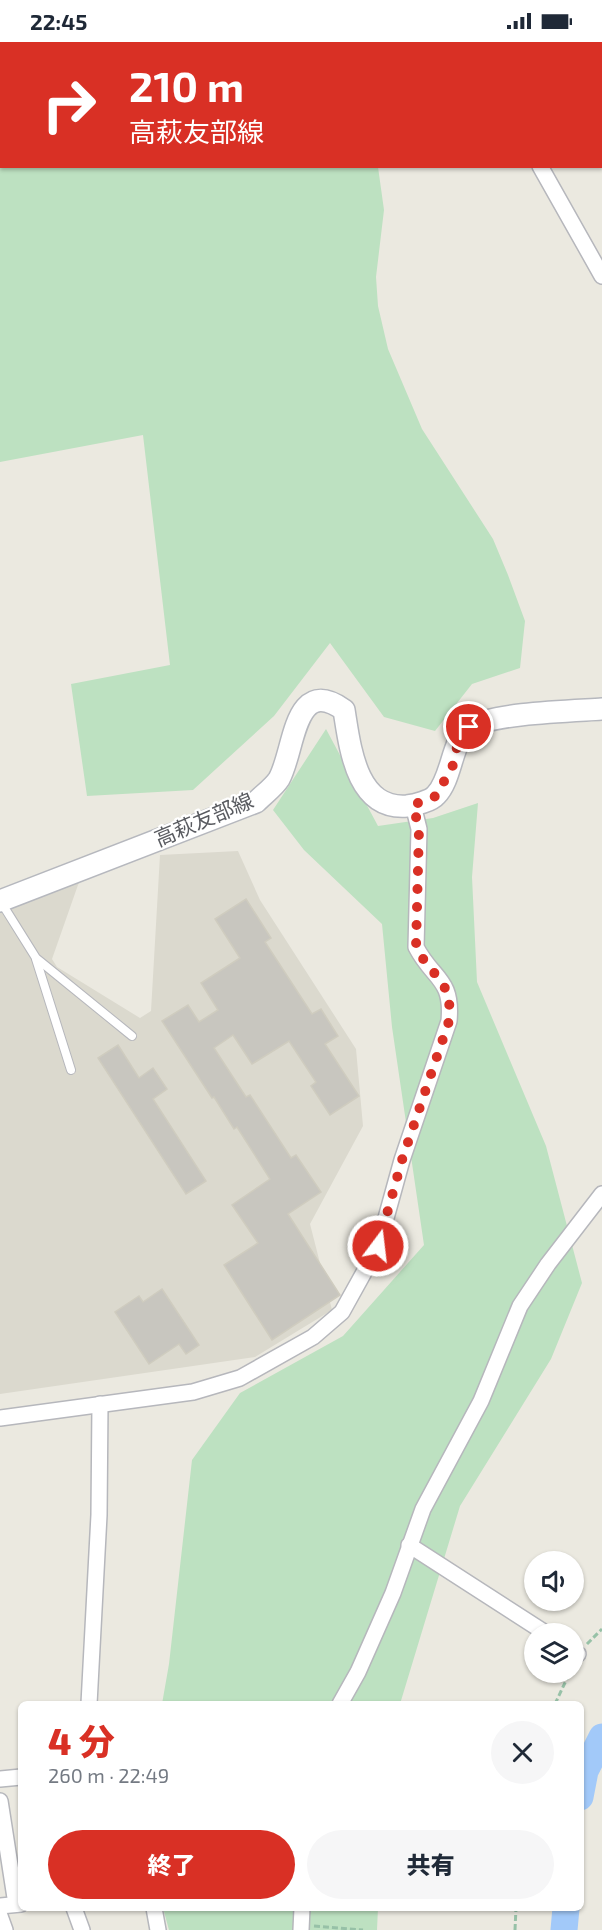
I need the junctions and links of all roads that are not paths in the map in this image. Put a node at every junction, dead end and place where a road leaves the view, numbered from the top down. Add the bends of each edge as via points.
1 (541, 168) edge
2 (602, 276) edge
3 (602, 709) edge
4 (413, 805) junction
5 (0, 900) edge
6 (36, 958) junction
7 (132, 1036) dead end
8 (71, 1070) dead end
9 (602, 1194) edge
10 (100, 1404) junction
11 (0, 1418) edge
12 (409, 1545) junction
13 (530, 1623) edge
14 (89, 1701) edge
15 (342, 1701) edge
16 (18, 1777) edge
17 (0, 1779) edge
18 (0, 1801) edge
19 (18, 1899) edge
20 (18, 1904) edge
21 (0, 1906) edge
22 (75, 1911) edge
23 (154, 1911) edge
24 (302, 1911) edge
25 (0, 1916) edge
26 (301, 1928) edge
27 (5, 1930) edge
28 (82, 1930) edge
29 (158, 1930) edge

1 - 2 street
3 - 4 main road via 487,720 469,727 459,738 453,765 436,796
4 - 5 main road, 高萩友部線 via 396,807 370,795 356,770 344,710 332,701 320,699 308,705 295,727 279,780 256,802
4 - 10 street via 419,829 416,947 447,987 451,1001 449,1021 378,1246 342,1312 313,1337 240,1377 193,1392
5 - 6 lane
6 - 7 lane
6 - 8 lane
9 - 12 street via 520,1306 481,1401 423,1509
10 - 11 street
10 - 14 street via 99,1515
12 - 13 street
12 - 15 street via 388,1603
16 - 17 street
18 - 19 street
20 - 21 street
22 - 28 street
23 - 29 street
24 - 26 street
25 - 27 street

